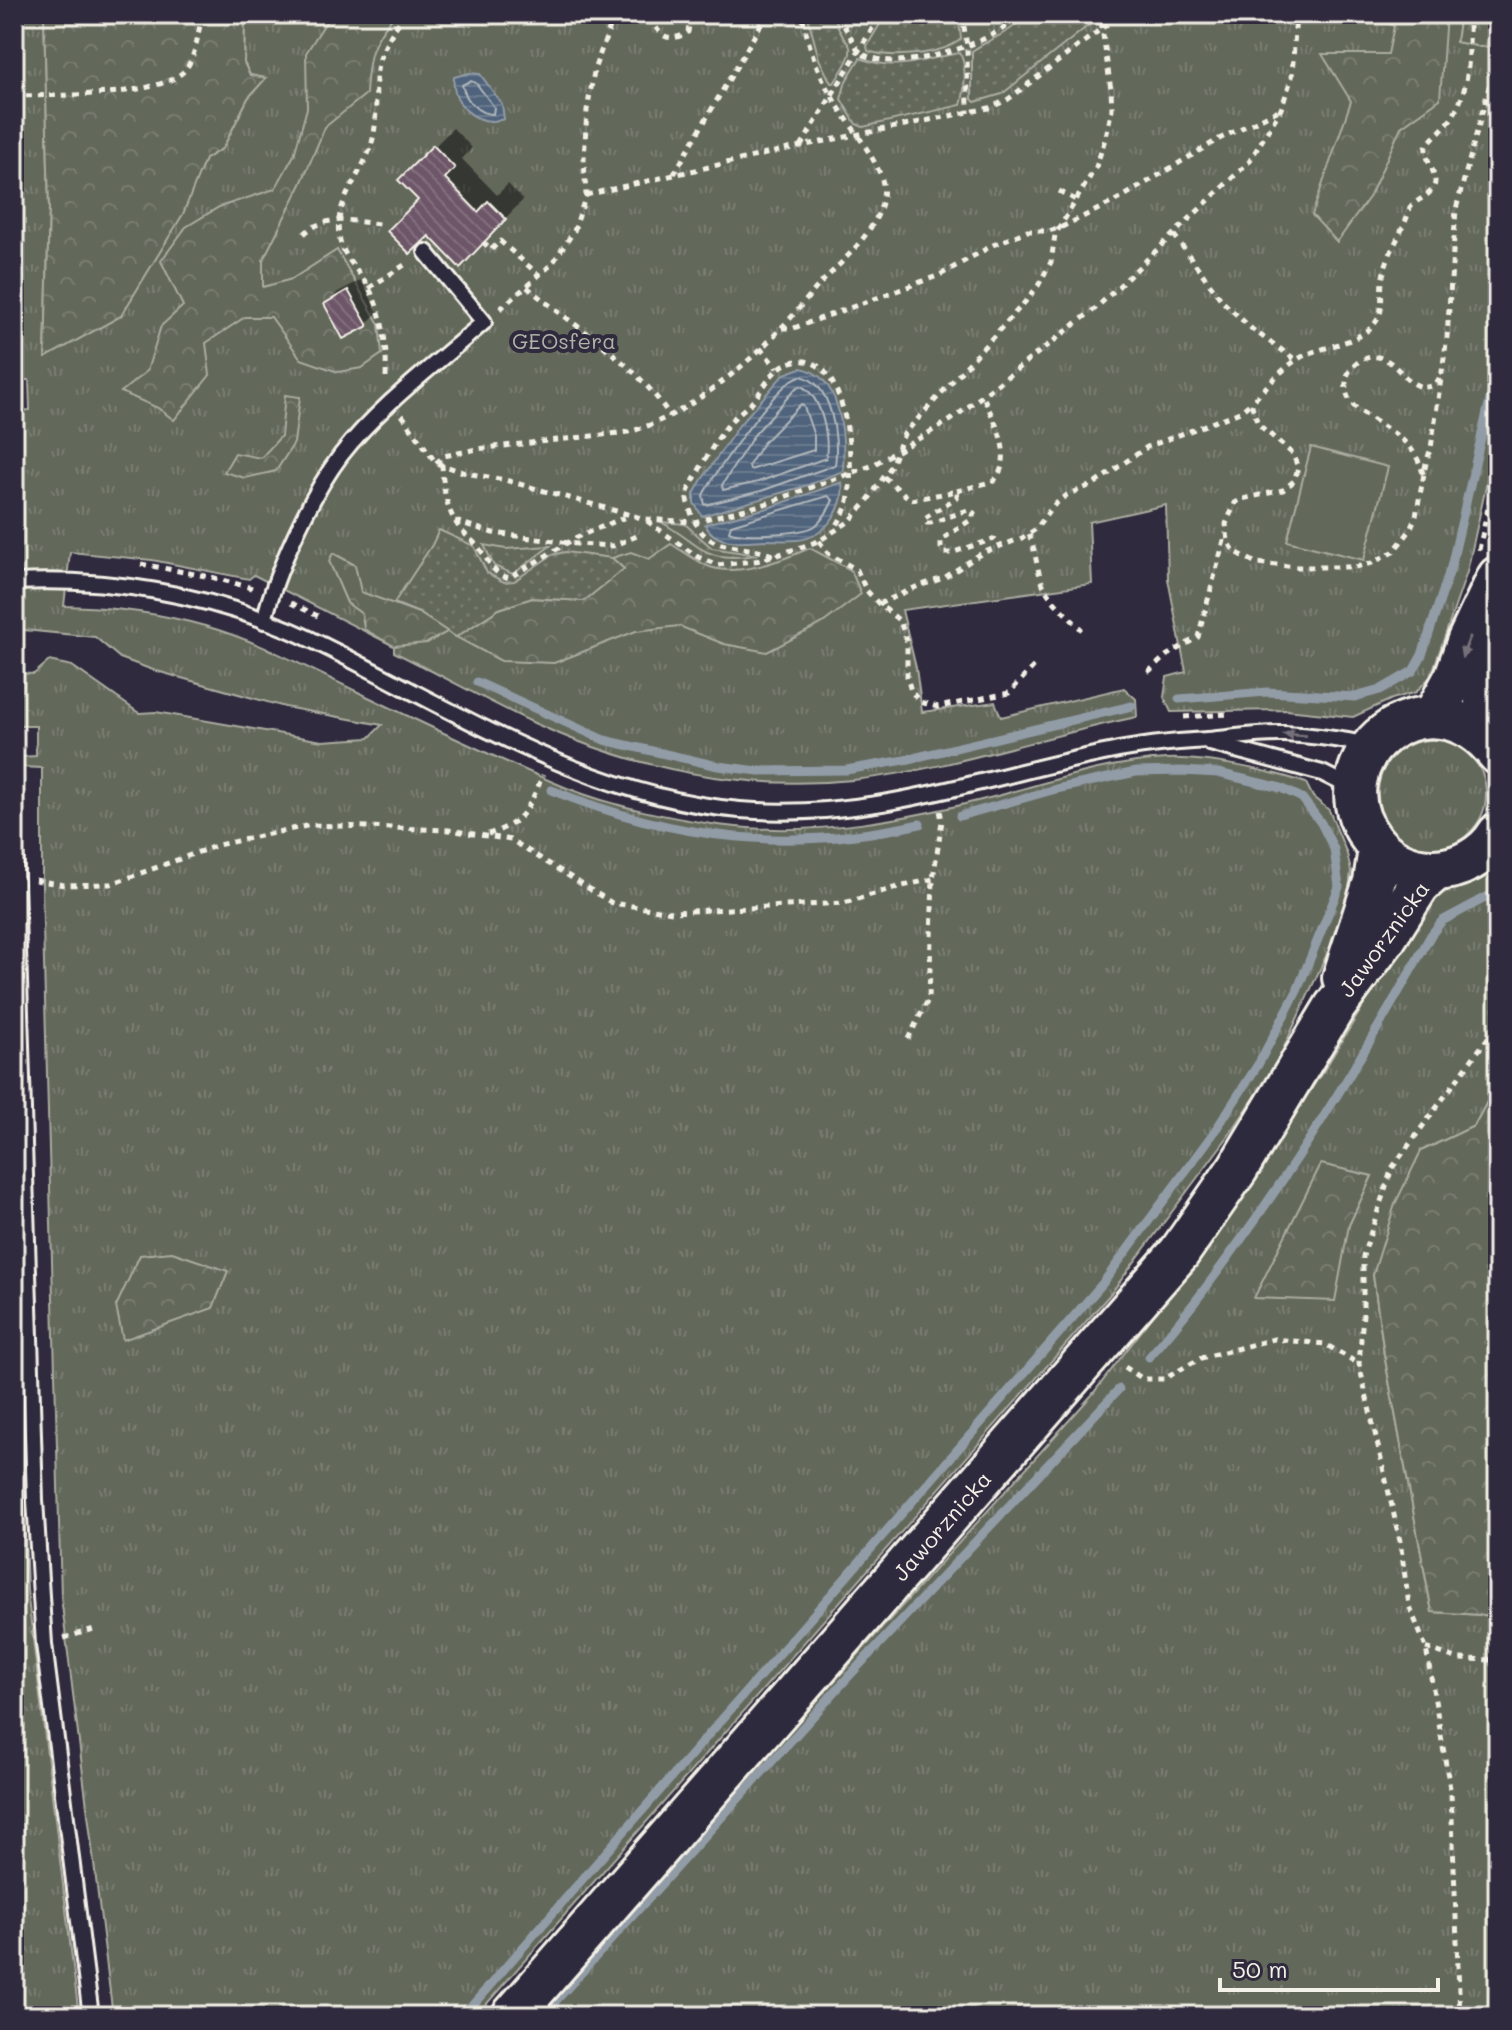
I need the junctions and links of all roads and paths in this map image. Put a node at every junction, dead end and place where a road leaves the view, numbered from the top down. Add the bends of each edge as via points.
1 (203, 14) edge
2 (406, 14) edge
3 (656, 14) edge
4 (688, 14) edge
5 (767, 14) edge
6 (802, 14) edge
7 (840, 14) edge
8 (881, 14) edge
9 (962, 14) edge
10 (1021, 14) edge
11 (1100, 14) edge
12 (1121, 14) edge
13 (1296, 14) edge
14 (1469, 14) edge
15 (612, 17) edge
16 (653, 22) junction
17 (1103, 26) junction
18 (967, 46) junction
19 (859, 53) junction
20 (1498, 54) edge
21 (14, 96) edge
22 (832, 97) junction
23 (1281, 109) junction
24 (968, 113) junction
25 (857, 136) junction
26 (801, 146) junction
27 (673, 175) junction
28 (1059, 191) dead end
29 (586, 195) junction
30 (1076, 200) junction
31 (338, 220) junction
32 (379, 224) dead end
33 (1062, 227) junction
34 (304, 234) dead end
35 (1174, 235) junction
36 (483, 242) dead end
37 (426, 252) joint
38 (540, 276) junction
39 (527, 287) junction
40 (369, 288) junction
41 (484, 322) junction
42 (781, 328) junction
43 (760, 348) junction
44 (1296, 360) junction
45 (777, 368) junction
46 (1443, 372) junction
47 (983, 396) junction
48 (394, 401) junction
49 (1253, 401) junction
50 (670, 416) junction
51 (898, 452) junction
52 (1498, 461) edge
53 (439, 464) junction
54 (851, 474) junction
55 (884, 477) junction
56 (1424, 477) junction
57 (957, 491) junction
58 (630, 515) junction
59 (645, 519) junction
60 (454, 521) junction
61 (694, 522) junction
62 (835, 530) junction
63 (1226, 532) junction
64 (1029, 534) junction
65 (637, 536) dead end
66 (819, 541) junction
67 (567, 542) junction
68 (1001, 546) junction
69 (775, 555) junction
70 (1487, 568) edge
71 (14, 582) edge
72 (271, 594) junction
73 (879, 604) junction
74 (1498, 608) edge
75 (327, 620) dead end
76 (264, 621) junction
77 (1082, 630) dead end
78 (1035, 665) dead end
79 (1148, 672) dead end
80 (1231, 714) dead end
81 (1433, 717) junction
82 (1175, 718) dead end
83 (1202, 740) junction
84 (1372, 746) junction
85 (1492, 746) edge
86 (550, 759) junction
87 (1356, 790) junction
88 (938, 793) junction
89 (14, 818) edge
90 (1498, 834) edge
91 (484, 835) junction
92 (1379, 849) junction
93 (1435, 871) junction
94 (17, 877) junction
95 (933, 879) junction
96 (1334, 1008) junction
97 (1498, 1024) edge
98 (908, 1039) dead end
99 (1097, 1349) junction
100 (1359, 1364) junction
101 (94, 1629) dead end
102 (44, 1644) junction
103 (1426, 1648) junction
104 (1498, 1660) edge
105 (91, 2016) edge
106 (512, 2016) edge
107 (1460, 2016) edge

1 - 21 path via 192,58 170,80 136,90
2 - 31 path via 382,54 376,75 376,131
3 - 16 path
4 - 16 path via 688,32 679,38 658,33
5 - 27 path
6 - 22 path via 813,57
7 - 19 path
8 - 19 path
9 - 18 path
10 - 18 path
11 - 17 path
12 - 17 path
13 - 23 path via 1292,77
14 - 44 path via 1464,92 1452,118 1426,147 1436,183 1410,208 1382,277 1377,321 1358,336
15 - 16 path
15 - 29 path via 587,110
17 - 24 path via 1007,100
17 - 30 path via 1112,109 1096,167
18 - 19 path via 892,61
18 - 24 path
19 - 22 path
20 - 46 path via 1456,209
22 - 25 path
22 - 26 path
23 - 33 path
23 - 35 path via 1249,162
24 - 25 path
25 - 26 path
25 - 42 path via 883,185 880,207 855,250
26 - 27 path
27 - 29 path
28 - 30 path
29 - 38 path via 574,231
30 - 33 path
31 - 32 path
31 - 34 path via 314,224
31 - 40 path via 339,240
33 - 42 path via 1027,231 900,292
33 - 51 path via 1038,286 904,434
35 - 44 path via 1223,302
35 - 47 path via 1096,308
36 - 38 path via 491,250 500,241
37 - 40 path
37 - 41 lane
38 - 39 path
39 - 41 path
39 - 50 path via 619,356
40 - 48 path via 384,327 386,386
41 - 48 lane
42 - 43 path
43 - 45 path
43 - 50 path
44 - 49 path
45 - 54 path via 800,360 813,363 831,379 846,422
45 - 61 path via 721,434 693,481 686,496
46 - 56 path
46 - 56 path via 1435,385 1424,388 1389,360 1369,357 1353,367 1347,380 1351,403 1406,442 1419,457
47 - 51 path
47 - 57 path via 1001,438 1001,471 994,481
48 - 53 path
48 - 72 lane via 342,454 316,493
49 - 63 path via 1258,424 1293,454 1297,475 1283,490 1235,503
49 - 64 path via 1240,412 1147,447 1094,484 1067,495
50 - 53 path via 628,432 477,449 444,456
51 - 54 path
51 - 55 path
52 - 70 path
53 - 58 path
53 - 60 path
54 - 61 path
54 - 62 path via 845,512
55 - 57 path via 911,500
55 - 62 path via 850,521
56 - 63 path via 1409,532 1393,552 1372,563 1256,563 1234,551
57 - 68 path via 957,497 925,518 931,523 968,510 974,513 941,540 944,553 994,539
58 - 59 path
58 - 67 path
59 - 61 path
59 - 69 path via 718,565
60 - 67 path via 493,533
60 - 67 path via 490,567 509,578
61 - 69 path via 716,543
62 - 66 path
63 - 79 path via 1198,637
64 - 68 path
64 - 77 path via 1041,581
65 - 67 path via 613,546
66 - 69 path
66 - 73 path via 828,553 857,570
68 - 73 path via 944,578
70 -> 81 street via 1455,677
71 - 76 lane via 144,588
72 - 75 path
72 - 76 lane
73 - 78 path via 900,621 907,642 907,677 920,702 938,707 1009,693
74 - 85 street via 1497,645 1485,699
76 - 86 lane
80 - 82 path
81 - 84 street via 1411,720
81 - 85 street via 1467,725
84 -> 83 lane via 1281,734
83 - 87 lane via 1322,773
83 - 88 lane via 1107,752
84 - 87 street
86 - 88 lane via 616,785 740,810 859,808
86 - 91 path via 525,814 510,828
87 - 92 street via 1365,832
88 - 95 path via 942,821
89 - 94 lane
90 - 93 street via 1475,858
91 - 94 path via 311,825 218,845 111,884 64,885
91 - 95 path via 511,840 612,903 672,912 844,903
92 - 93 street via 1398,862
92 - 96 street, Jaworznicka via 1374,882
93 - 96 street, Jaworznicka via 1419,885
94 - 102 lane via 34,1484
95 - 98 path via 929,998
96 - 99 street, Jaworznicka via 1230,1181 1179,1253
97 - 100 path via 1392,1168 1363,1256
99 - 100 path via 1143,1379 1164,1379 1201,1358 1274,1339 1325,1344
99 - 106 street, Jaworznicka
100 - 103 path via 1400,1541 1409,1605
101 - 102 path
102 - 105 lane
103 - 104 path via 1459,1659
103 - 107 path via 1451,1794

